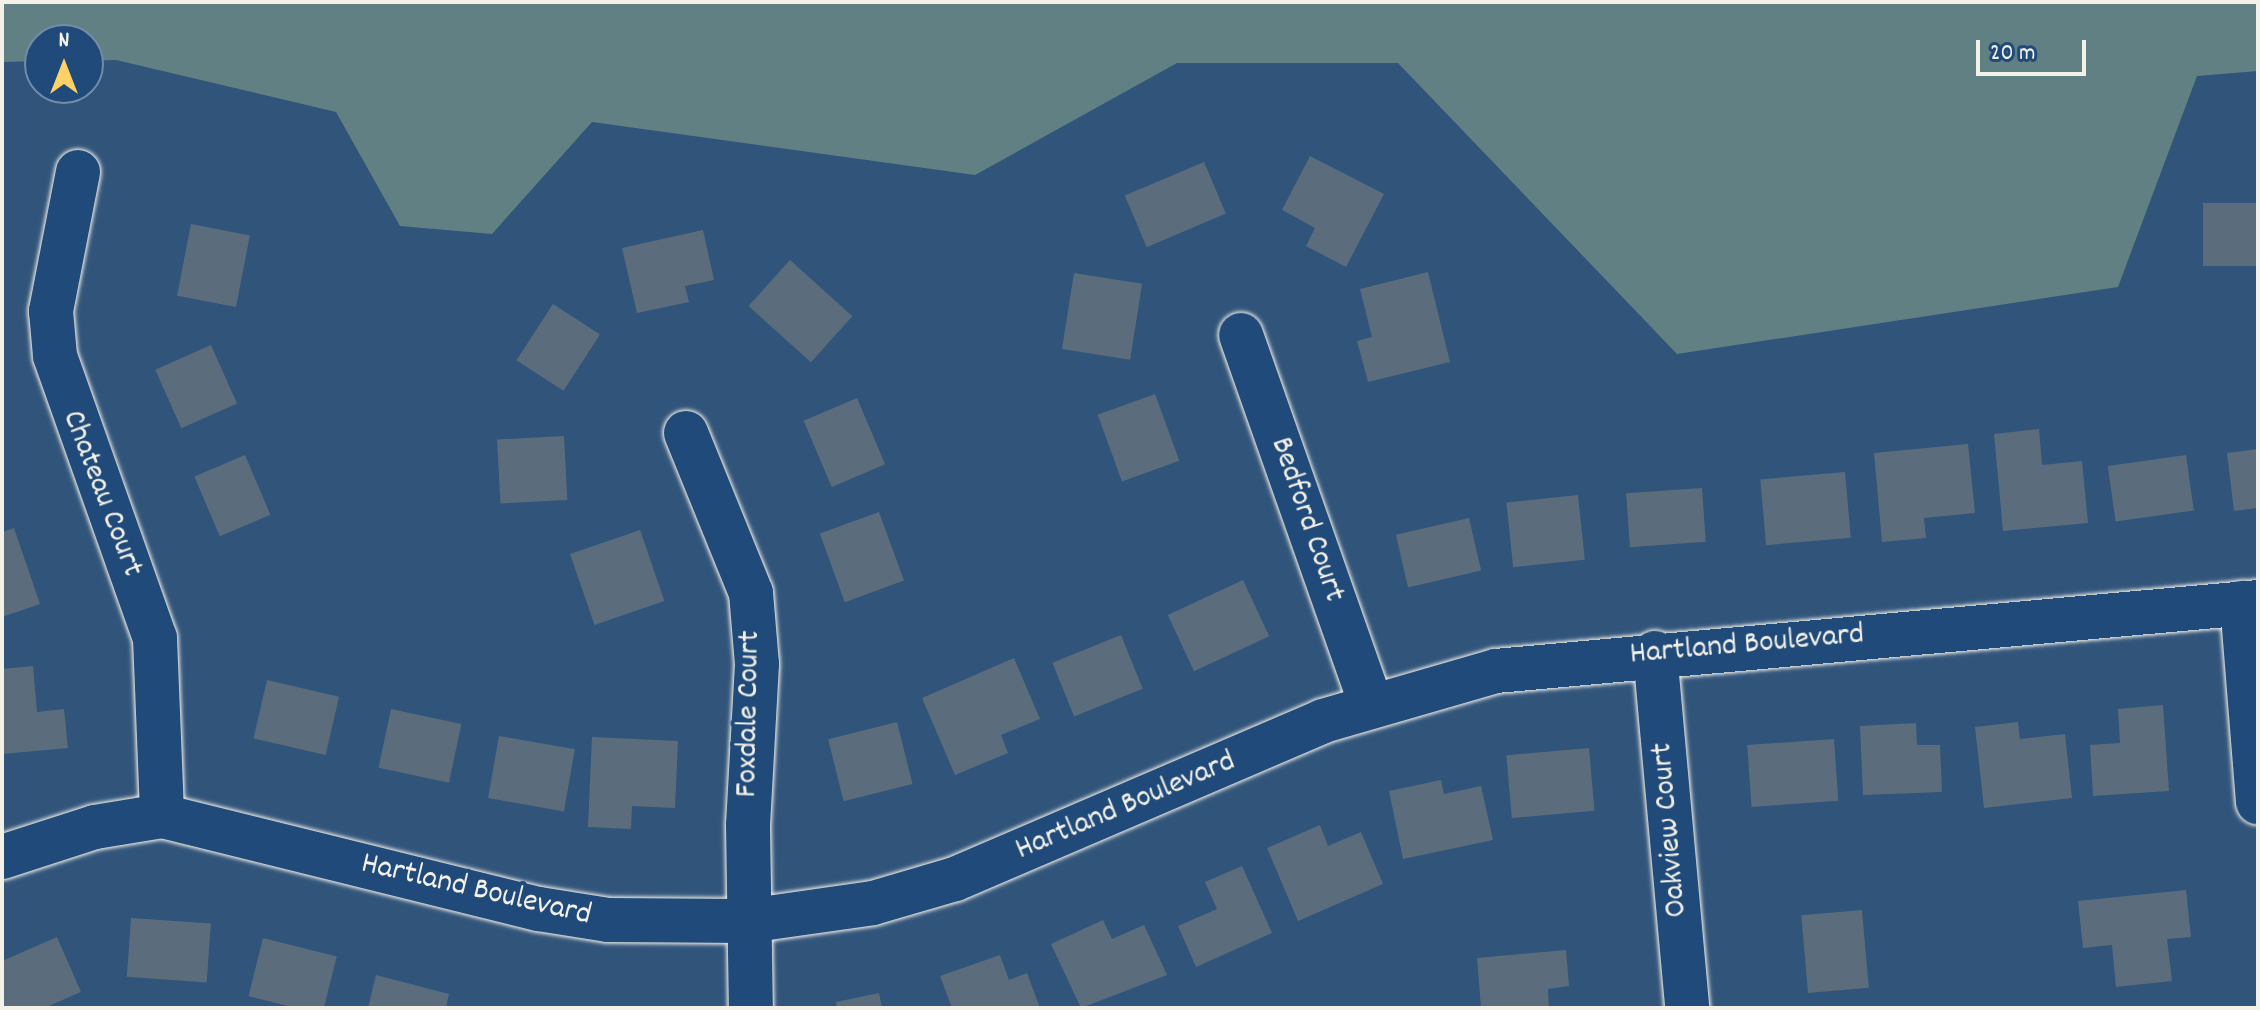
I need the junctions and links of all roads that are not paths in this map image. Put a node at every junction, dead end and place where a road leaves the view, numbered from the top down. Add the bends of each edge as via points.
1 (78, 172) dead end
2 (1241, 335) dead end
3 (686, 433) dead end
4 (2250, 603) edge
5 (1655, 653) junction
6 (1371, 705) junction
7 (2258, 802) edge
8 (162, 816) junction
9 (2, 857) edge
10 (747, 921) junction
11 (751, 1008) edge
12 (1687, 1008) edge

1 - 8 street, Chateau Court via 51,311 55,356 155,638
2 - 6 street, Bedford Court
3 - 10 street, Foxdale Court via 751,593 757,664
4 - 5 street, Hartland Boulevard
4 - 7 street
5 - 6 street, Hartland Boulevard via 1496,671
5 - 12 street, Oakview Court
6 - 10 street, Hartland Boulevard via 955,879 873,903
8 - 9 street, Hartland Boulevard via 95,827
8 - 10 street, Hartland Boulevard via 539,909 608,920
10 - 11 street, Foxdale Court

